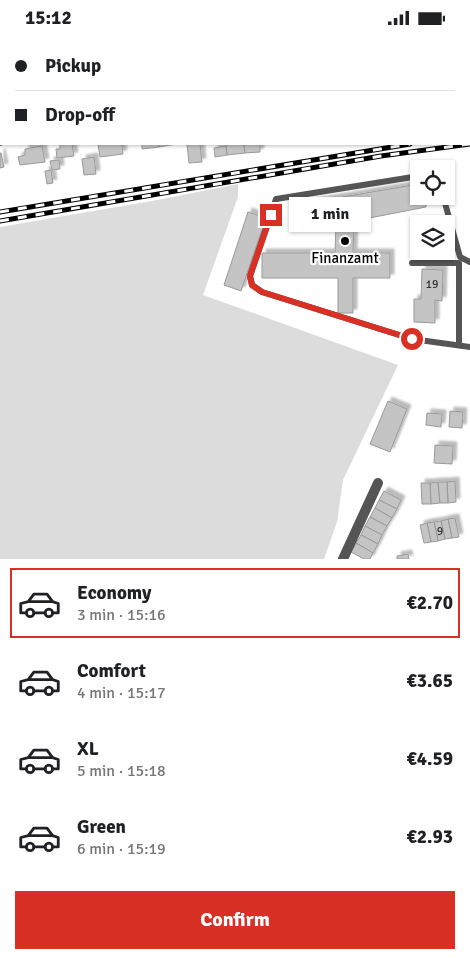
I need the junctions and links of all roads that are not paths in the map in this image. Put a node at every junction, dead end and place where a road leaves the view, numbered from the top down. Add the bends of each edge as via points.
1 (410, 177) edge
2 (445, 205) edge
3 (460, 260) junction
4 (470, 262) edge
5 (412, 263) dead end
6 (459, 345) junction
7 (470, 347) edge
8 (378, 483) dead end
9 (342, 559) edge

1 - 6 lane via 276,199 250,276 252,285 262,292 412,339
2 - 3 lane
3 - 4 lane
3 - 5 lane
3 - 6 lane
6 - 7 lane
8 - 9 street

